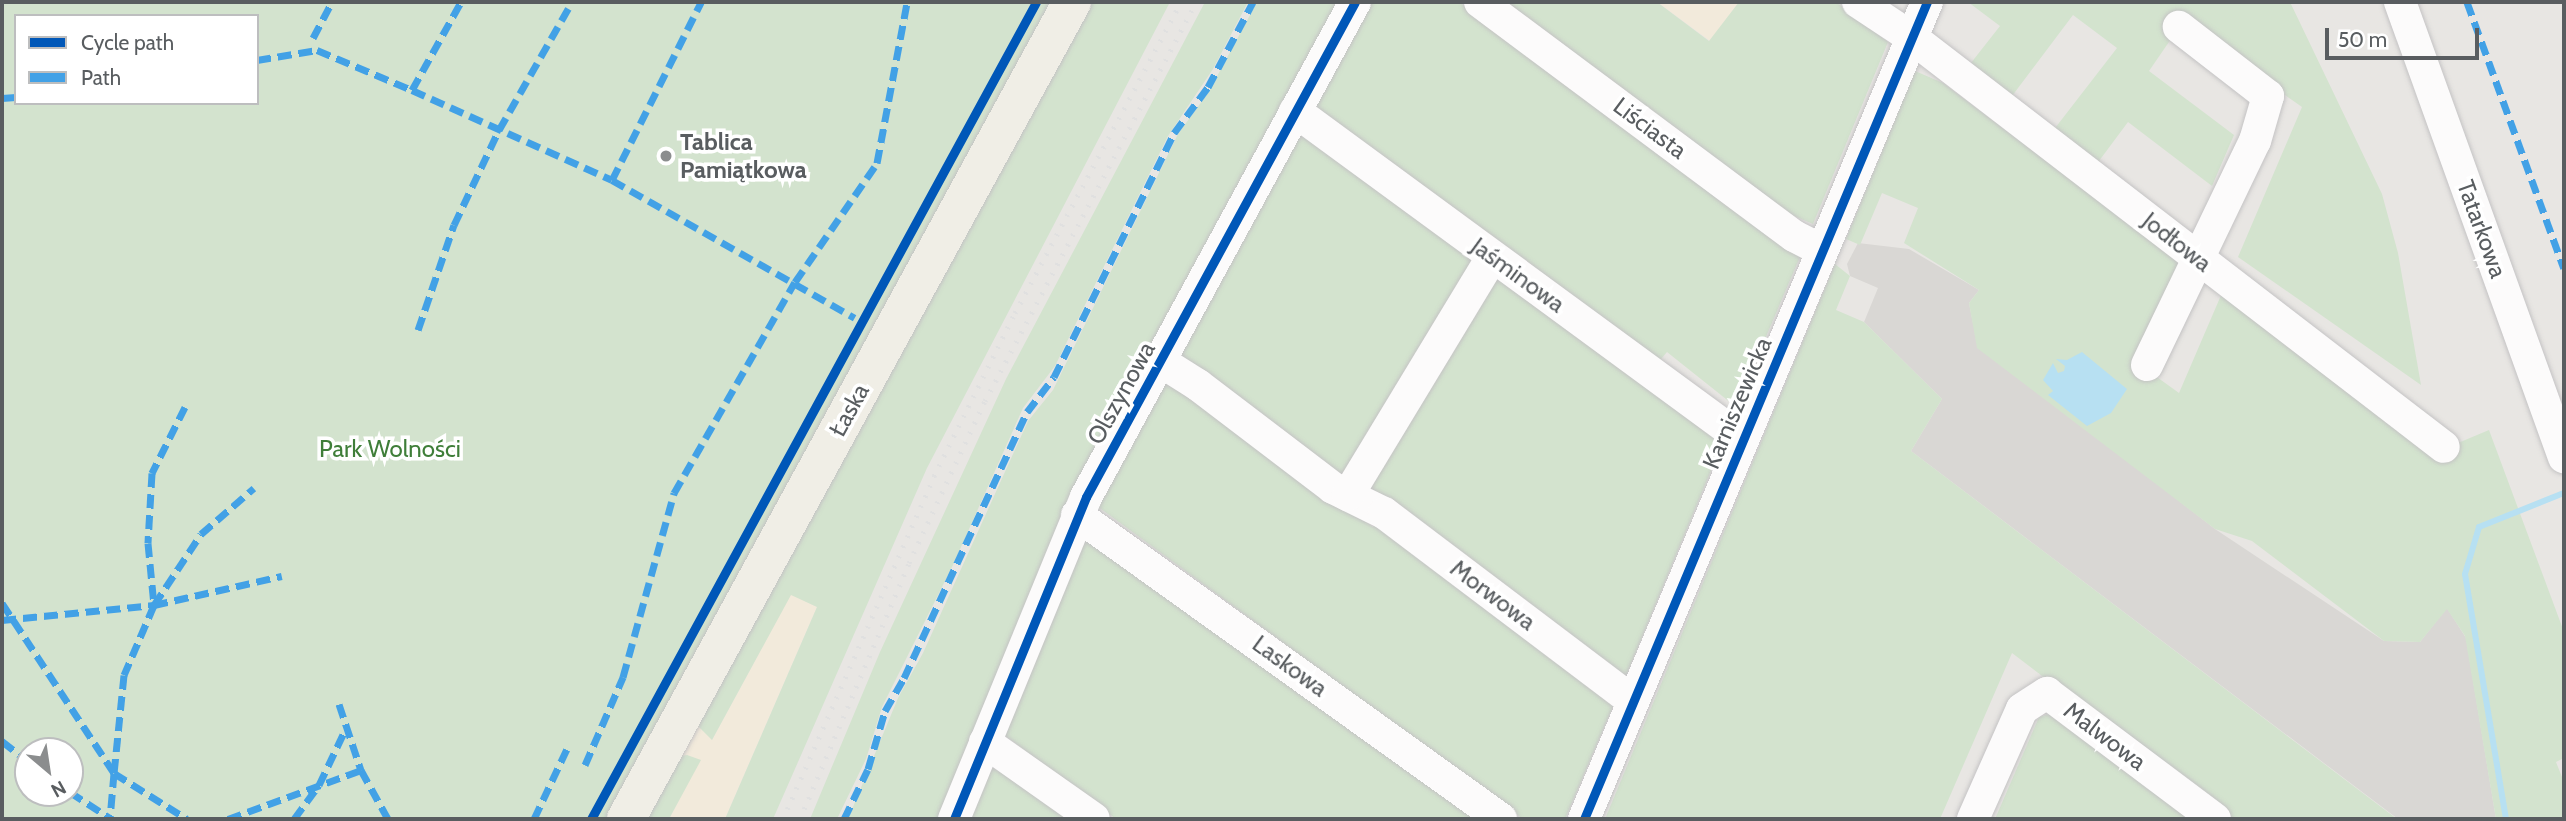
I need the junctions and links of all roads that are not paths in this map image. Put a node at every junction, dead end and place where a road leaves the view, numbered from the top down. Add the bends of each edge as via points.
1 (1072, 2) edge
2 (1354, 2) edge
3 (1480, 2) edge
4 (1858, 2) edge
5 (1927, 2) edge
6 (2400, 2) edge
7 (2179, 27) dead end
8 (1911, 37) junction
9 (1296, 111) junction
10 (1821, 250) junction
11 (1492, 257) junction
12 (2201, 260) junction
13 (1160, 362) junction
14 (2147, 365) dead end
15 (1742, 439) junction
16 (2444, 447) dead end
17 (2564, 457) edge
18 (1348, 495) junction
19 (1077, 515) junction
20 (1633, 702) junction
21 (985, 742) junction
22 (626, 819) edge
23 (954, 819) edge
24 (1094, 819) edge
25 (1501, 819) edge
26 (1584, 819) edge
27 (1973, 819) edge
28 (2215, 819) edge

1 - 22 main road, Łaska
2 - 9 street, Olszynowa
3 - 10 street, Liściasta via 1794,236
4 - 8 street, Jodłowa
5 - 8 street, Karniszewicka
6 - 17 street, Tatarkowa
7 - 12 street via 2268,96 2255,141
8 - 10 street, Karniszewicka
8 - 12 street, Jodłowa
9 - 11 street, Jaśminowa
9 - 13 street, Olszynowa
10 - 15 street, Karniszewicka
11 - 15 street, Jaśminowa
11 - 18 street
12 - 14 street
12 - 16 street, Jodłowa
13 - 18 street, Morwowa
13 - 19 street, Olszynowa
15 - 20 street, Karniszewicka
18 - 20 street, Morwowa via 1384,513
19 - 21 street, Olszynowa
19 - 25 street, Laskowa
20 - 26 street, Karniszewicka
21 - 23 street, Olszynowa
21 - 24 street
27 - 28 street, Malwowa via 2022,709 2047,693

